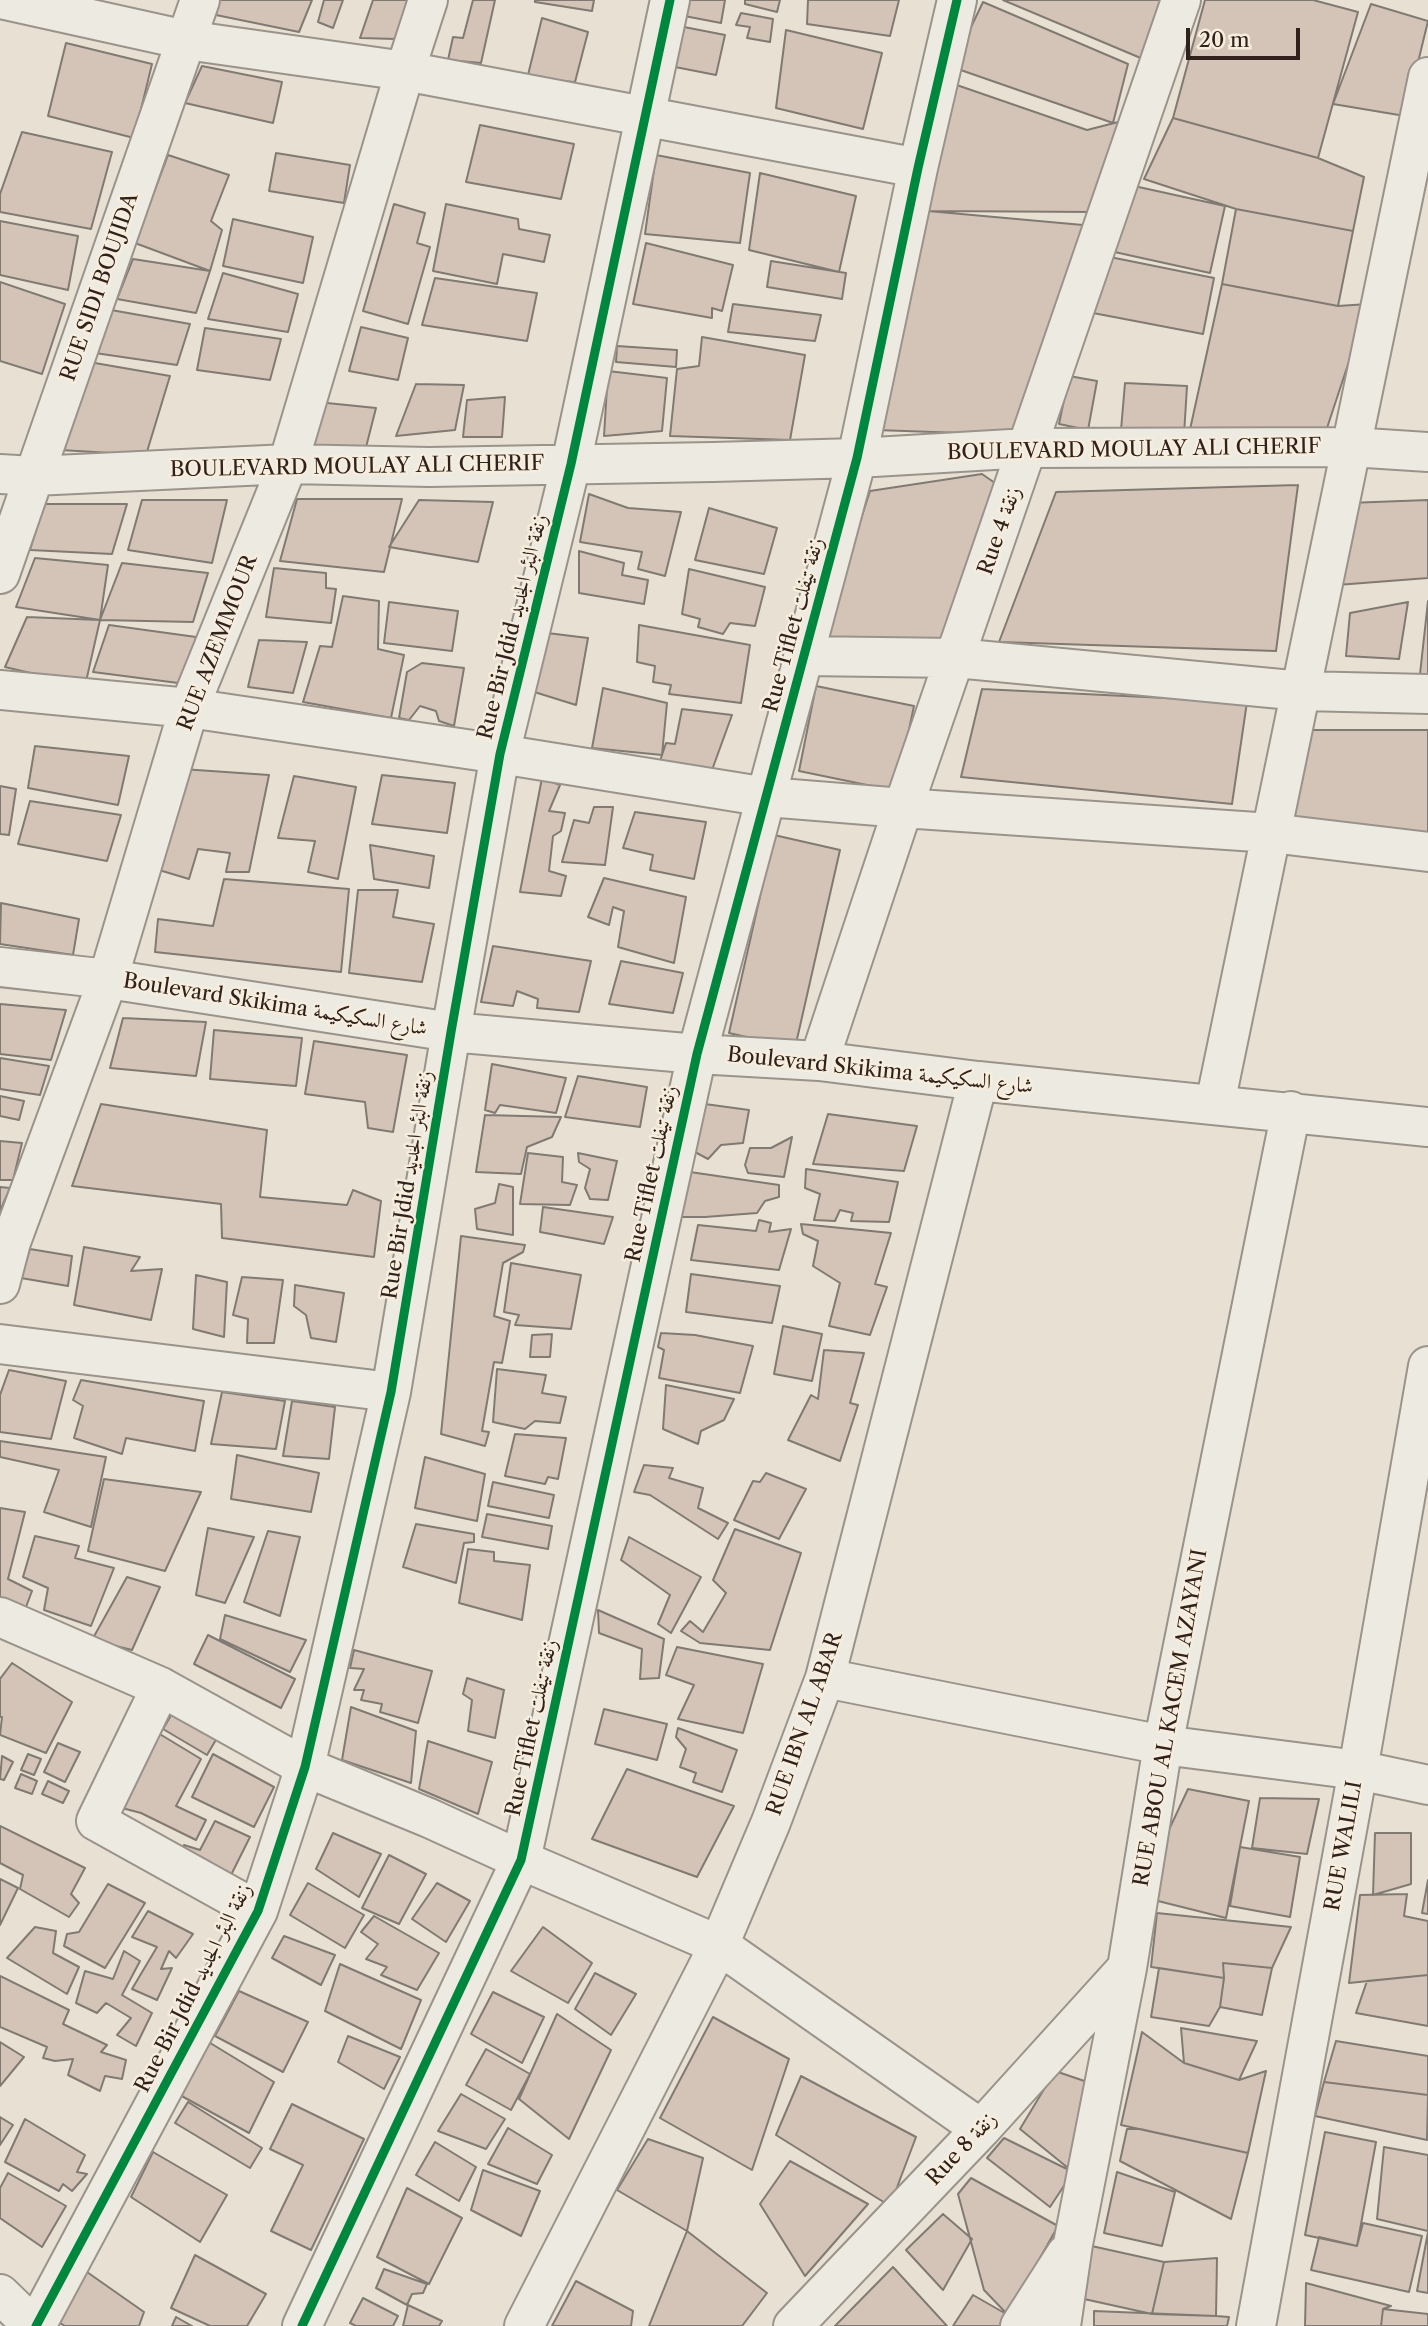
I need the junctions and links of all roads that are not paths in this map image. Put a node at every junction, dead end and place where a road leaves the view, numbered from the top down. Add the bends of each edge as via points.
1 (5, 0) edge
2 (200, 0) edge
3 (428, 0) edge
4 (670, 0) edge
5 (957, 0) edge
6 (1181, 0) edge
7 (186, 40) junction
8 (405, 71) junction
9 (1428, 77) edge
10 (646, 117) junction
11 (918, 167) junction
12 (1350, 447) junction
13 (1028, 448) junction
14 (1428, 453) edge
15 (857, 458) junction
16 (288, 464) junction
17 (571, 464) junction
18 (17, 475) edge
19 (0, 574) edge
20 (803, 656) junction
21 (956, 659) junction
22 (0, 690) edge
23 (1302, 691) junction
24 (1428, 694) edge
25 (189, 708) junction
26 (500, 754) junction
27 (767, 797) junction
28 (903, 808) junction
29 (1271, 833) junction
30 (1428, 852) edge
31 (0, 967) edge
32 (108, 979) junction
33 (451, 1032) junction
34 (696, 1054) junction
35 (819, 1061) junction
36 (978, 1081) junction
37 (1215, 1104) junction
38 (1291, 1111) junction
39 (1428, 1126) edge
40 (0, 1284) edge
41 (0, 1344) edge
42 (1428, 1366) edge
43 (391, 1392) junction
44 (0, 1617) edge
45 (825, 1678) junction
46 (161, 1687) junction
47 (1163, 1745) junction
48 (304, 1767) junction
49 (1358, 1770) junction
50 (1428, 1785) edge
51 (521, 1860) junction
52 (258, 1911) junction
53 (719, 1945) junction
54 (1127, 1968) junction
55 (981, 2129) junction
56 (1073, 2244) junction
57 (0, 2294) edge
58 (35, 2326) edge
59 (302, 2326) edge
60 (524, 2326) edge
61 (793, 2326) edge
62 (1020, 2326) edge
63 (1061, 2326) edge
64 (1256, 2326) edge

1 - 7 street
2 - 7 street, RUE SIDI BOUJIDA
3 - 8 street, RUE AZEMMOUR
4 - 10 street, Rue Bir Jdid زنقة البئر الجديد
5 - 11 street, Rue Tiflet زنقة تيفلت
6 - 13 street, Rue 4 زنقة
7 - 8 street
7 - 18 street, RUE SIDI BOUJIDA
8 - 10 street
8 - 16 street, RUE AZEMMOUR
9 - 12 street
10 - 11 street
10 - 17 street, Rue Bir Jdid زنقة البئر الجديد
11 - 15 street, Rue Tiflet زنقة تيفلت
12 - 13 street, BOULEVARD MOULAY ALI CHERIF
12 - 14 street, BOULEVARD MOULAY ALI CHERIF
12 - 23 street
13 - 15 street, BOULEVARD MOULAY ALI CHERIF
13 - 21 street, Rue 4 زنقة
15 - 17 street, BOULEVARD MOULAY ALI CHERIF
15 - 20 street, Rue Tiflet زنقة تيفلت
16 - 17 street, BOULEVARD MOULAY ALI CHERIF
16 - 18 street, BOULEVARD MOULAY ALI CHERIF
16 - 25 street, RUE AZEMMOUR
17 - 26 street, Rue Bir Jdid زنقة البئر الجديد
18 - 19 street, RUE SIDI BOUJIDA
20 - 21 street
20 - 27 street, Rue Tiflet زنقة تيفلت
21 - 23 street
21 - 28 street, Rue 4 زنقة
22 - 25 street
23 - 24 street
23 - 29 street
25 - 26 street
25 - 32 street, RUE AZEMMOUR
26 - 27 street
26 - 33 street, Rue Bir Jdid زنقة البئر الجديد
27 - 28 street
27 - 34 street, Rue Tiflet زنقة تيفلت
28 - 29 street
28 - 35 street, Rue 4 زنقة
29 - 30 street
29 - 37 street
31 - 32 street, Boulevard Skikima شارع السكيكيمة
32 - 33 street, Boulevard Skikima شارع السكيكيمة
32 - 40 street, RUE AZEMMOUR via 11,1242
33 - 34 street, Boulevard Skikima شارع السكيكيمة
33 - 43 street, Rue Bir Jdid زنقة البئر الجديد
34 - 35 street, Boulevard Skikima شارع السكيكيمة
34 - 51 street, Rue Tiflet زنقة تيفلت
35 - 36 street, Boulevard Skikima شارع السكيكيمة
36 - 37 street, Boulevard Skikima شارع السكيكيمة
36 - 45 street, RUE IBN AL ABAR
37 - 38 street, Boulevard Skikima شارع السكيكيمة
38 - 39 street, Boulevard Skikima شارع السكيكيمة
38 - 47 street, RUE ABOU AL KACEM AZAYANI
41 - 43 street
42 - 49 street, RUE WALILI
43 - 48 street, Rue Bir Jdid زنقة البئر الجديد
44 - 46 street
45 - 47 street
45 - 53 street, RUE IBN AL ABAR
46 - 48 street
46 - 52 street via 96,1821
47 - 49 street
47 - 54 street, RUE ABOU AL KACEM AZAYANI
48 - 51 street
48 - 52 street, Rue Bir Jdid زنقة البئر الجديد
49 - 50 street
49 - 64 street, RUE WALILI
51 - 53 street
51 - 59 street, Rue Tiflet زنقة تيفلت
52 - 58 street, Rue Bir Jdid زنقة البئر الجديد
53 - 55 street
53 - 60 street, RUE IBN AL ABAR
54 - 55 street, Rue 8 زنقة
54 - 56 street, RUE ABOU AL KACEM AZAYANI
55 - 61 street, Rue 8 زنقة
56 - 62 street
56 - 63 street, RUE ABOU AL KACEM AZAYANI
57 - 58 street

